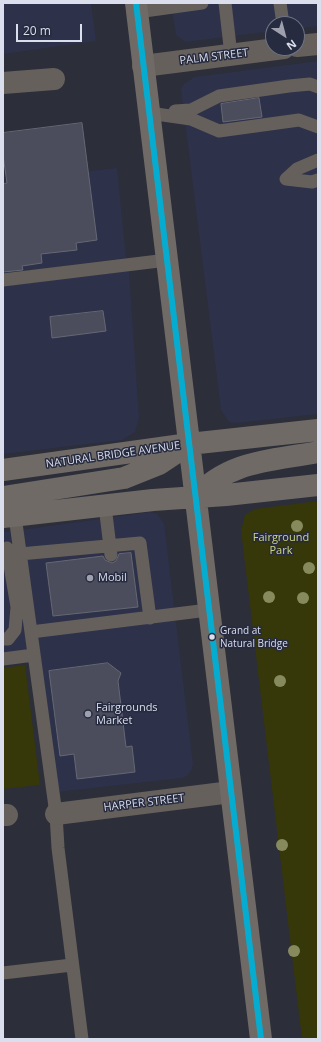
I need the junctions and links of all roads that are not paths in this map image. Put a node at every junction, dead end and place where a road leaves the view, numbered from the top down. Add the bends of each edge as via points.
1 (202, 3) edge
2 (225, 3) edge
3 (280, 3) edge
4 (137, 8) edge
5 (282, 16) edge
6 (318, 44) edge
7 (305, 45) edge
8 (265, 50) edge
9 (231, 54) junction
10 (143, 66) junction
11 (54, 79) dead end
12 (3, 83) edge
13 (318, 87) edge
14 (149, 113) junction
15 (318, 127) edge
16 (318, 160) edge
17 (318, 180) edge
18 (167, 260) junction
19 (3, 280) edge
20 (318, 430) edge
21 (189, 444) junction
22 (318, 452) edge
23 (3, 470) edge
24 (318, 485) edge
25 (3, 497) edge
26 (196, 497) junction
27 (105, 506) junction
28 (9, 516) edge
29 (7, 548) dead end
30 (110, 551) junction
31 (20, 554) junction
32 (208, 610) junction
33 (150, 618) junction
34 (31, 632) junction
35 (3, 640) edge
36 (34, 656) junction
37 (3, 659) edge
38 (231, 792) junction
39 (56, 814) junction
40 (72, 965) junction
41 (3, 973) edge
42 (82, 1039) edge
43 (261, 1039) edge

1 - 4 lane
2 - 9 lane
3 - 5 lane
4 - 10 main road
6 - 7 street
8 - 9 street, PALM STREET
9 - 10 street, PALM STREET
10 - 14 main road
11 - 12 street
13 - 14 lane via 310,84 219,96 191,110
14 - 15 lane via 191,118 219,131 299,120
14 - 18 main road
16 - 17 lane via 297,169 286,179 312,182
18 - 19 lane
18 - 21 main road
20 - 21 main road, NATURAL BRIDGE AVENUE
21 - 23 main road, NATURAL BRIDGE AVENUE
21 - 25 main road via 159,464 124,478
21 - 26 main road
22 - 26 main road via 242,466 212,481
24 - 26 main road
26 - 27 main road
26 - 32 main road
27 - 28 main road
27 - 30 lane
28 - 31 lane
29 - 35 lane via 17,607 15,630 8,639
30 - 31 lane via 69,555
30 - 33 lane via 140,543
31 - 34 lane
32 - 33 lane
32 - 38 main road
33 - 34 lane via 117,616 78,620
34 - 36 lane
36 - 37 lane
36 - 39 lane
38 - 39 street, HARPER STREET
38 - 43 main road
39 - 40 lane
40 - 41 lane
40 - 42 lane

